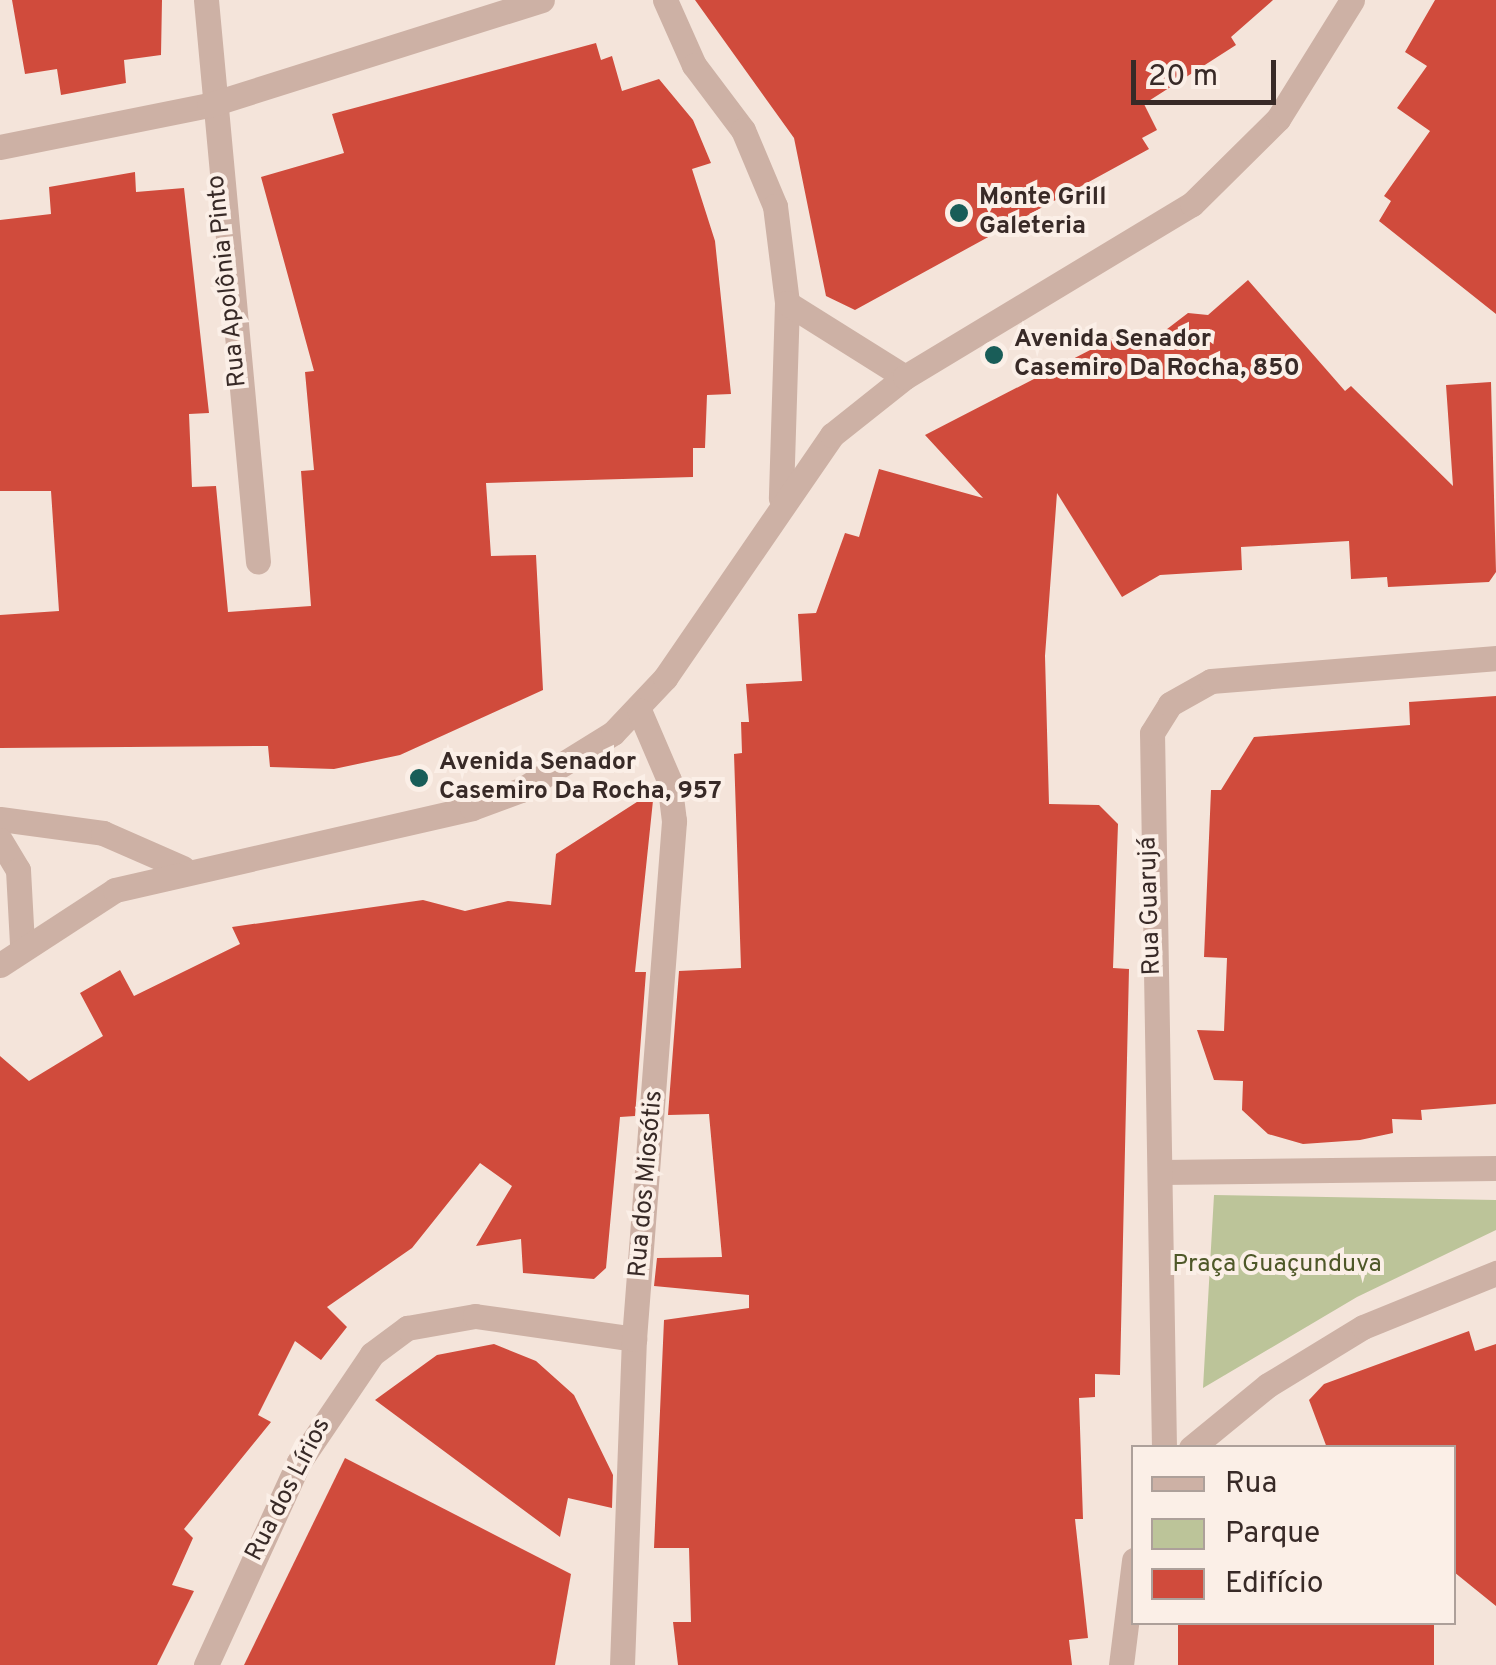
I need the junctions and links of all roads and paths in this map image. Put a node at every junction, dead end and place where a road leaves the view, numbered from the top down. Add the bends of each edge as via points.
1 (206, 0) edge
2 (542, 0) edge
3 (666, 0) edge
4 (1352, 0) edge
5 (210, 105) junction
6 (0, 148) edge
7 (788, 304) junction
8 (905, 378) junction
9 (781, 498) junction
10 (258, 562) dead end
11 (1496, 658) edge
12 (639, 710) junction
13 (0, 819) edge
14 (0, 840) edge
15 (184, 868) junction
16 (22, 944) junction
17 (0, 964) edge
18 (1496, 1168) edge
19 (1161, 1172) junction
20 (1496, 1273) edge
21 (634, 1339) junction
22 (1164, 1445) edge
23 (1196, 1445) edge
24 (1131, 1584) edge
25 (206, 1665) edge
26 (622, 1665) edge
27 (1121, 1665) edge

1 - 5 street, Rua Apolônia Pinto
2 - 5 street
3 - 7 street via 694,65 760,162
4 - 8 street via 1278,119 1192,204
5 - 6 street
5 - 10 street, Rua Apolônia Pinto
7 - 8 street
7 - 9 street
8 - 9 street via 832,435
9 - 12 street
11 - 19 street, Rua Guarujá via 1246,673 1190,690 1162,714 1146,790
12 - 15 street via 548,775 472,808
12 - 21 street, Rua dos Miosótis via 669,780 674,821
13 - 15 street via 103,832
14 - 16 street via 18,870
15 - 16 street via 84,904
16 - 17 street
18 - 19 street
19 - 22 street, Rua Guarujá
20 - 23 street via 1363,1327 1268,1385
21 - 25 street, Rua dos Lírios via 476,1316 406,1328 372,1354 299,1462
21 - 26 street, Rua dos Miosótis
24 - 27 street

